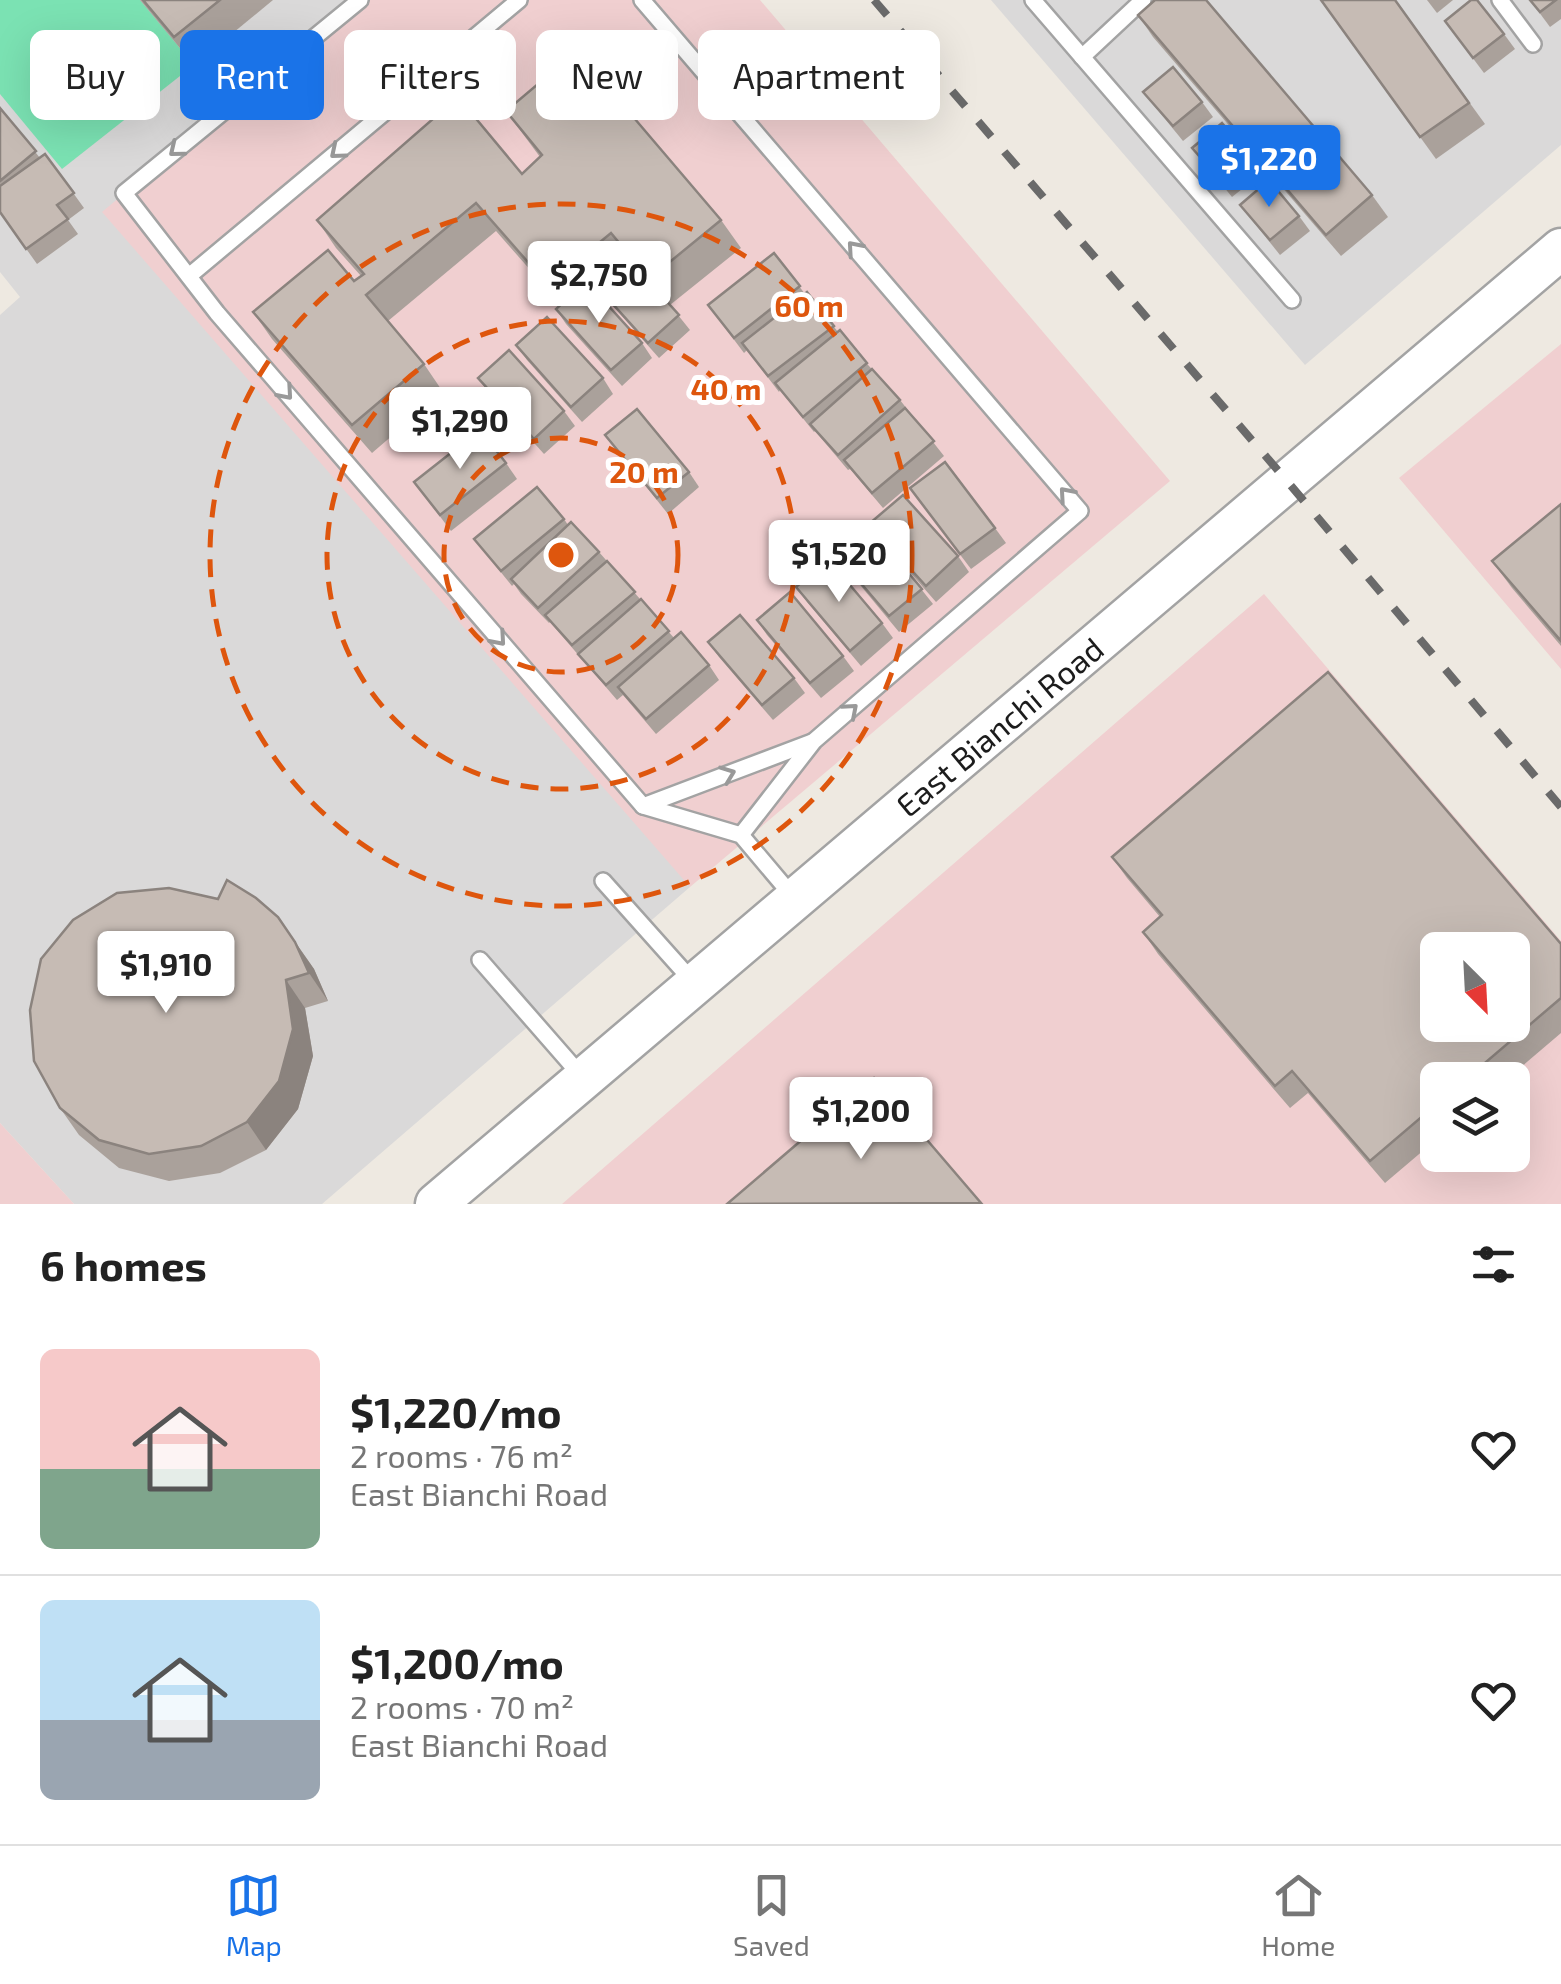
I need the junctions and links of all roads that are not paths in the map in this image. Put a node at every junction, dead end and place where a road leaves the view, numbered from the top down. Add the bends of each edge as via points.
1 (360, 0) edge
2 (519, 0) edge
3 (642, 0) edge
4 (1033, 0) edge
5 (1143, 0) edge
6 (1500, 0) edge
7 (1532, 44) dead end
8 (1082, 58) junction
9 (1561, 249) edge
10 (189, 276) junction
11 (1292, 300) dead end
12 (814, 742) junction
13 (642, 806) junction
14 (741, 835) junction
15 (604, 880) dead end
16 (794, 899) junction
17 (480, 960) dead end
18 (695, 984) junction
19 (584, 1078) junction
20 (436, 1204) edge

1 -> 10 lane via 124,192
2 -> 10 lane
12 -> 3 lane via 1080,510
4 - 8 lane
5 - 8 lane
6 - 7 lane
8 - 11 lane
9 - 16 street, East Bianchi Road
10 -> 13 lane
13 -> 12 lane
12 - 14 lane
13 - 14 lane
14 - 16 lane
15 - 18 lane
16 - 18 street, East Bianchi Road
17 - 19 lane
18 - 19 street, East Bianchi Road
19 - 20 street, East Bianchi Road

